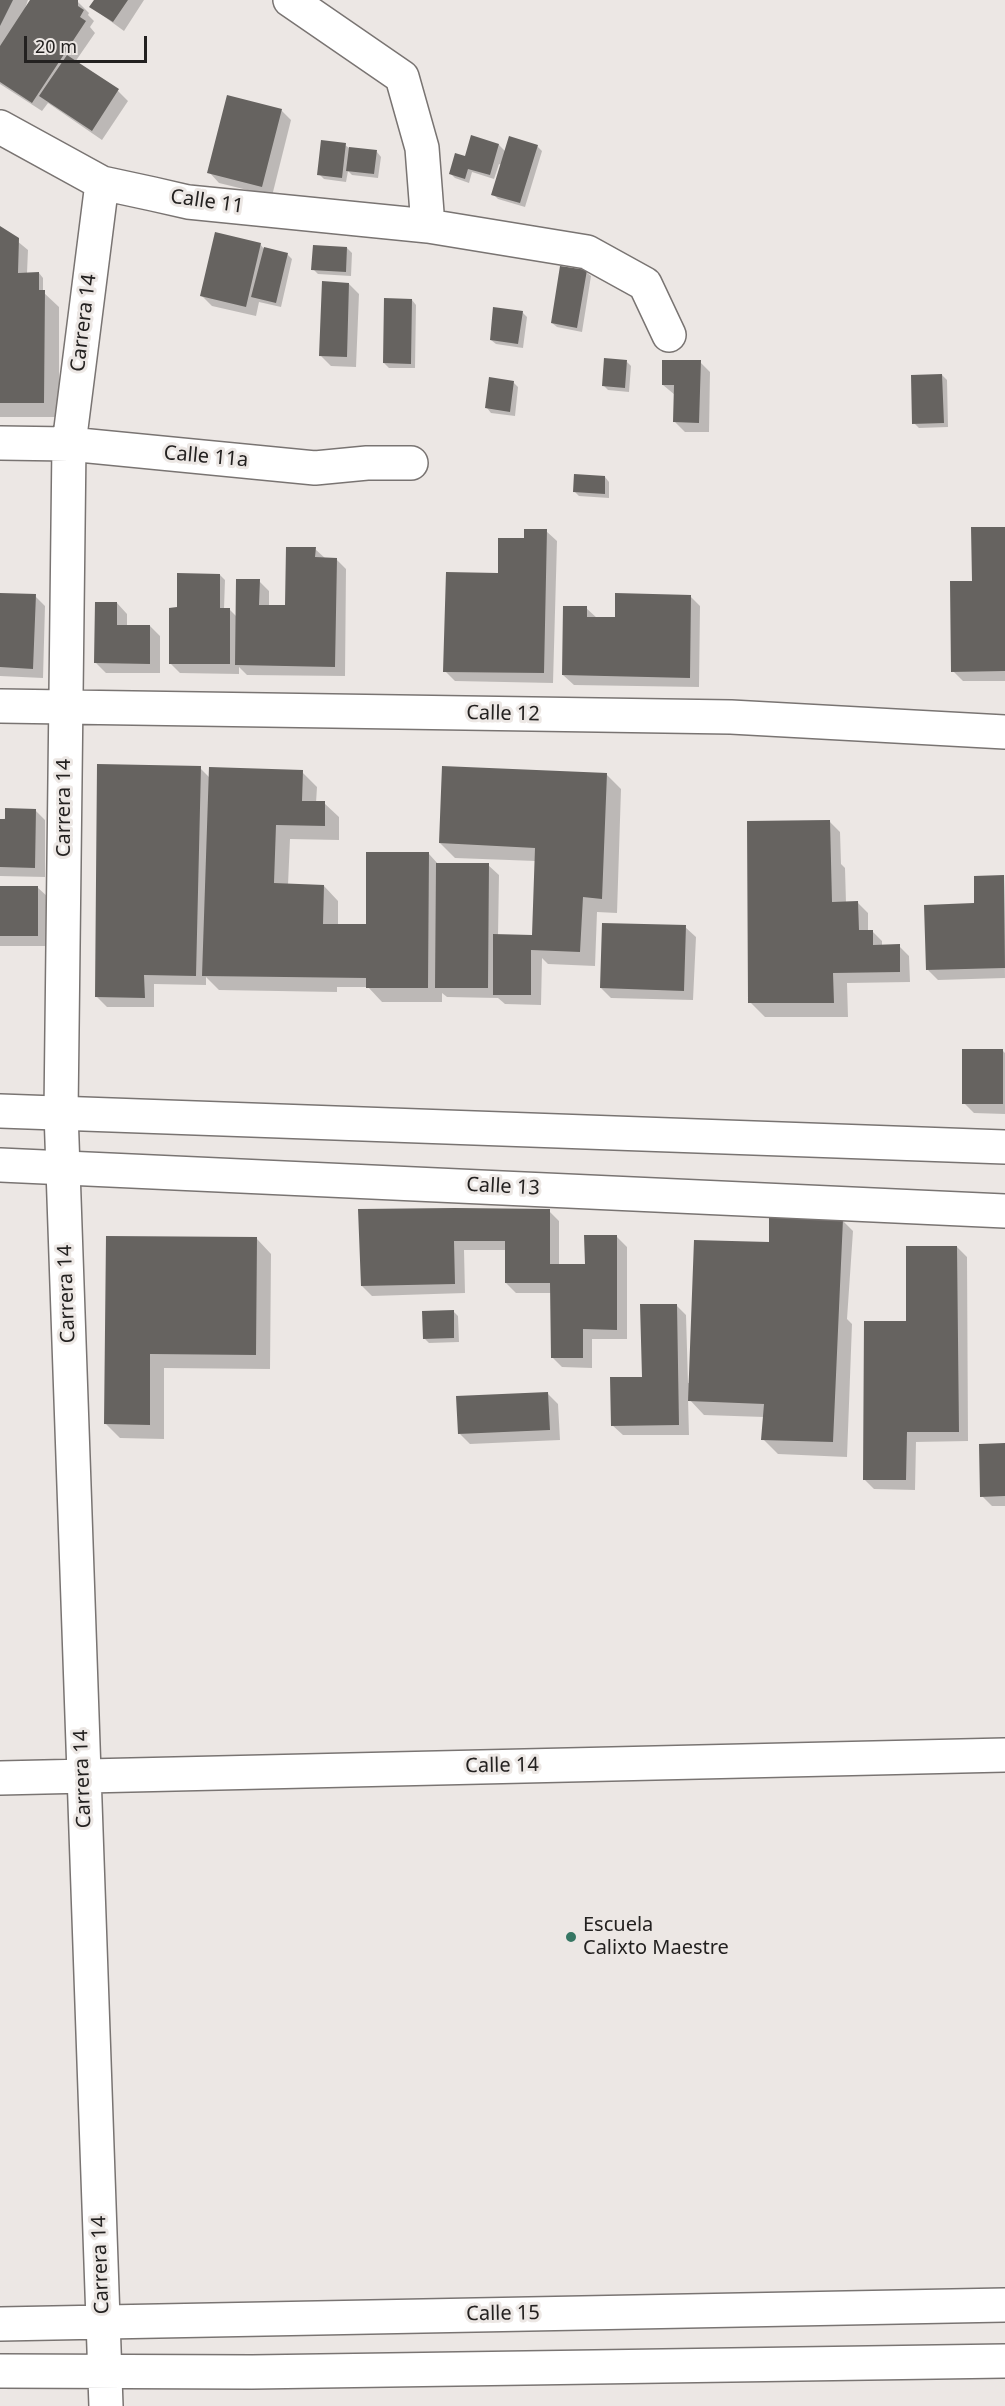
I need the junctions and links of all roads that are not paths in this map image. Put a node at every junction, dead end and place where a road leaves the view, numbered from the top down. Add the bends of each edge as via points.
1 (290, 0) edge
2 (0, 127) edge
3 (102, 183) junction
4 (428, 226) junction
5 (669, 335) dead end
6 (0, 443) edge
7 (69, 444) junction
8 (411, 463) dead end
9 (0, 706) edge
10 (65, 708) junction
11 (1005, 732) edge
12 (0, 1111) edge
13 (61, 1112) junction
14 (1005, 1146) edge
15 (0, 1165) edge
16 (63, 1166) junction
17 (1005, 1211) edge
18 (1005, 1755) edge
19 (83, 1775) junction
20 (0, 1778) edge
21 (1005, 2305) edge
22 (103, 2322) junction
23 (0, 2324) edge
24 (1005, 2361) edge
25 (105, 2370) junction
26 (0, 2371) edge
27 (106, 2406) edge

1 - 4 main road via 402,77 422,147
2 - 3 main road, Calle 11
3 - 4 main road, Calle 11 via 188,202
3 - 7 main road, Carrera 14
4 - 5 main road, Calle 11 via 587,252 645,285
6 - 7 main road, Calle 11a
7 - 8 main road, Calle 11a via 315,468
7 - 10 main road, Carrera 14
9 - 10 main road, Calle 12
10 - 11 main road, Calle 12 via 731,717
10 - 13 main road, Carrera 14
12 - 13 main road
13 - 14 main road
13 - 16 main road, Carrera 14
15 - 16 main road, Calle 13
16 - 17 main road, Calle 13
16 - 19 main road, Carrera 14
18 - 19 main road, Calle 14
19 - 20 main road, Calle 14
19 - 22 main road, Carrera 14
21 - 22 main road, Calle 15
22 - 23 main road, Calle 15
22 - 25 main road, Carrera 14
24 - 25 main road via 252,2372
25 - 26 main road
25 - 27 main road, Carrera 14

